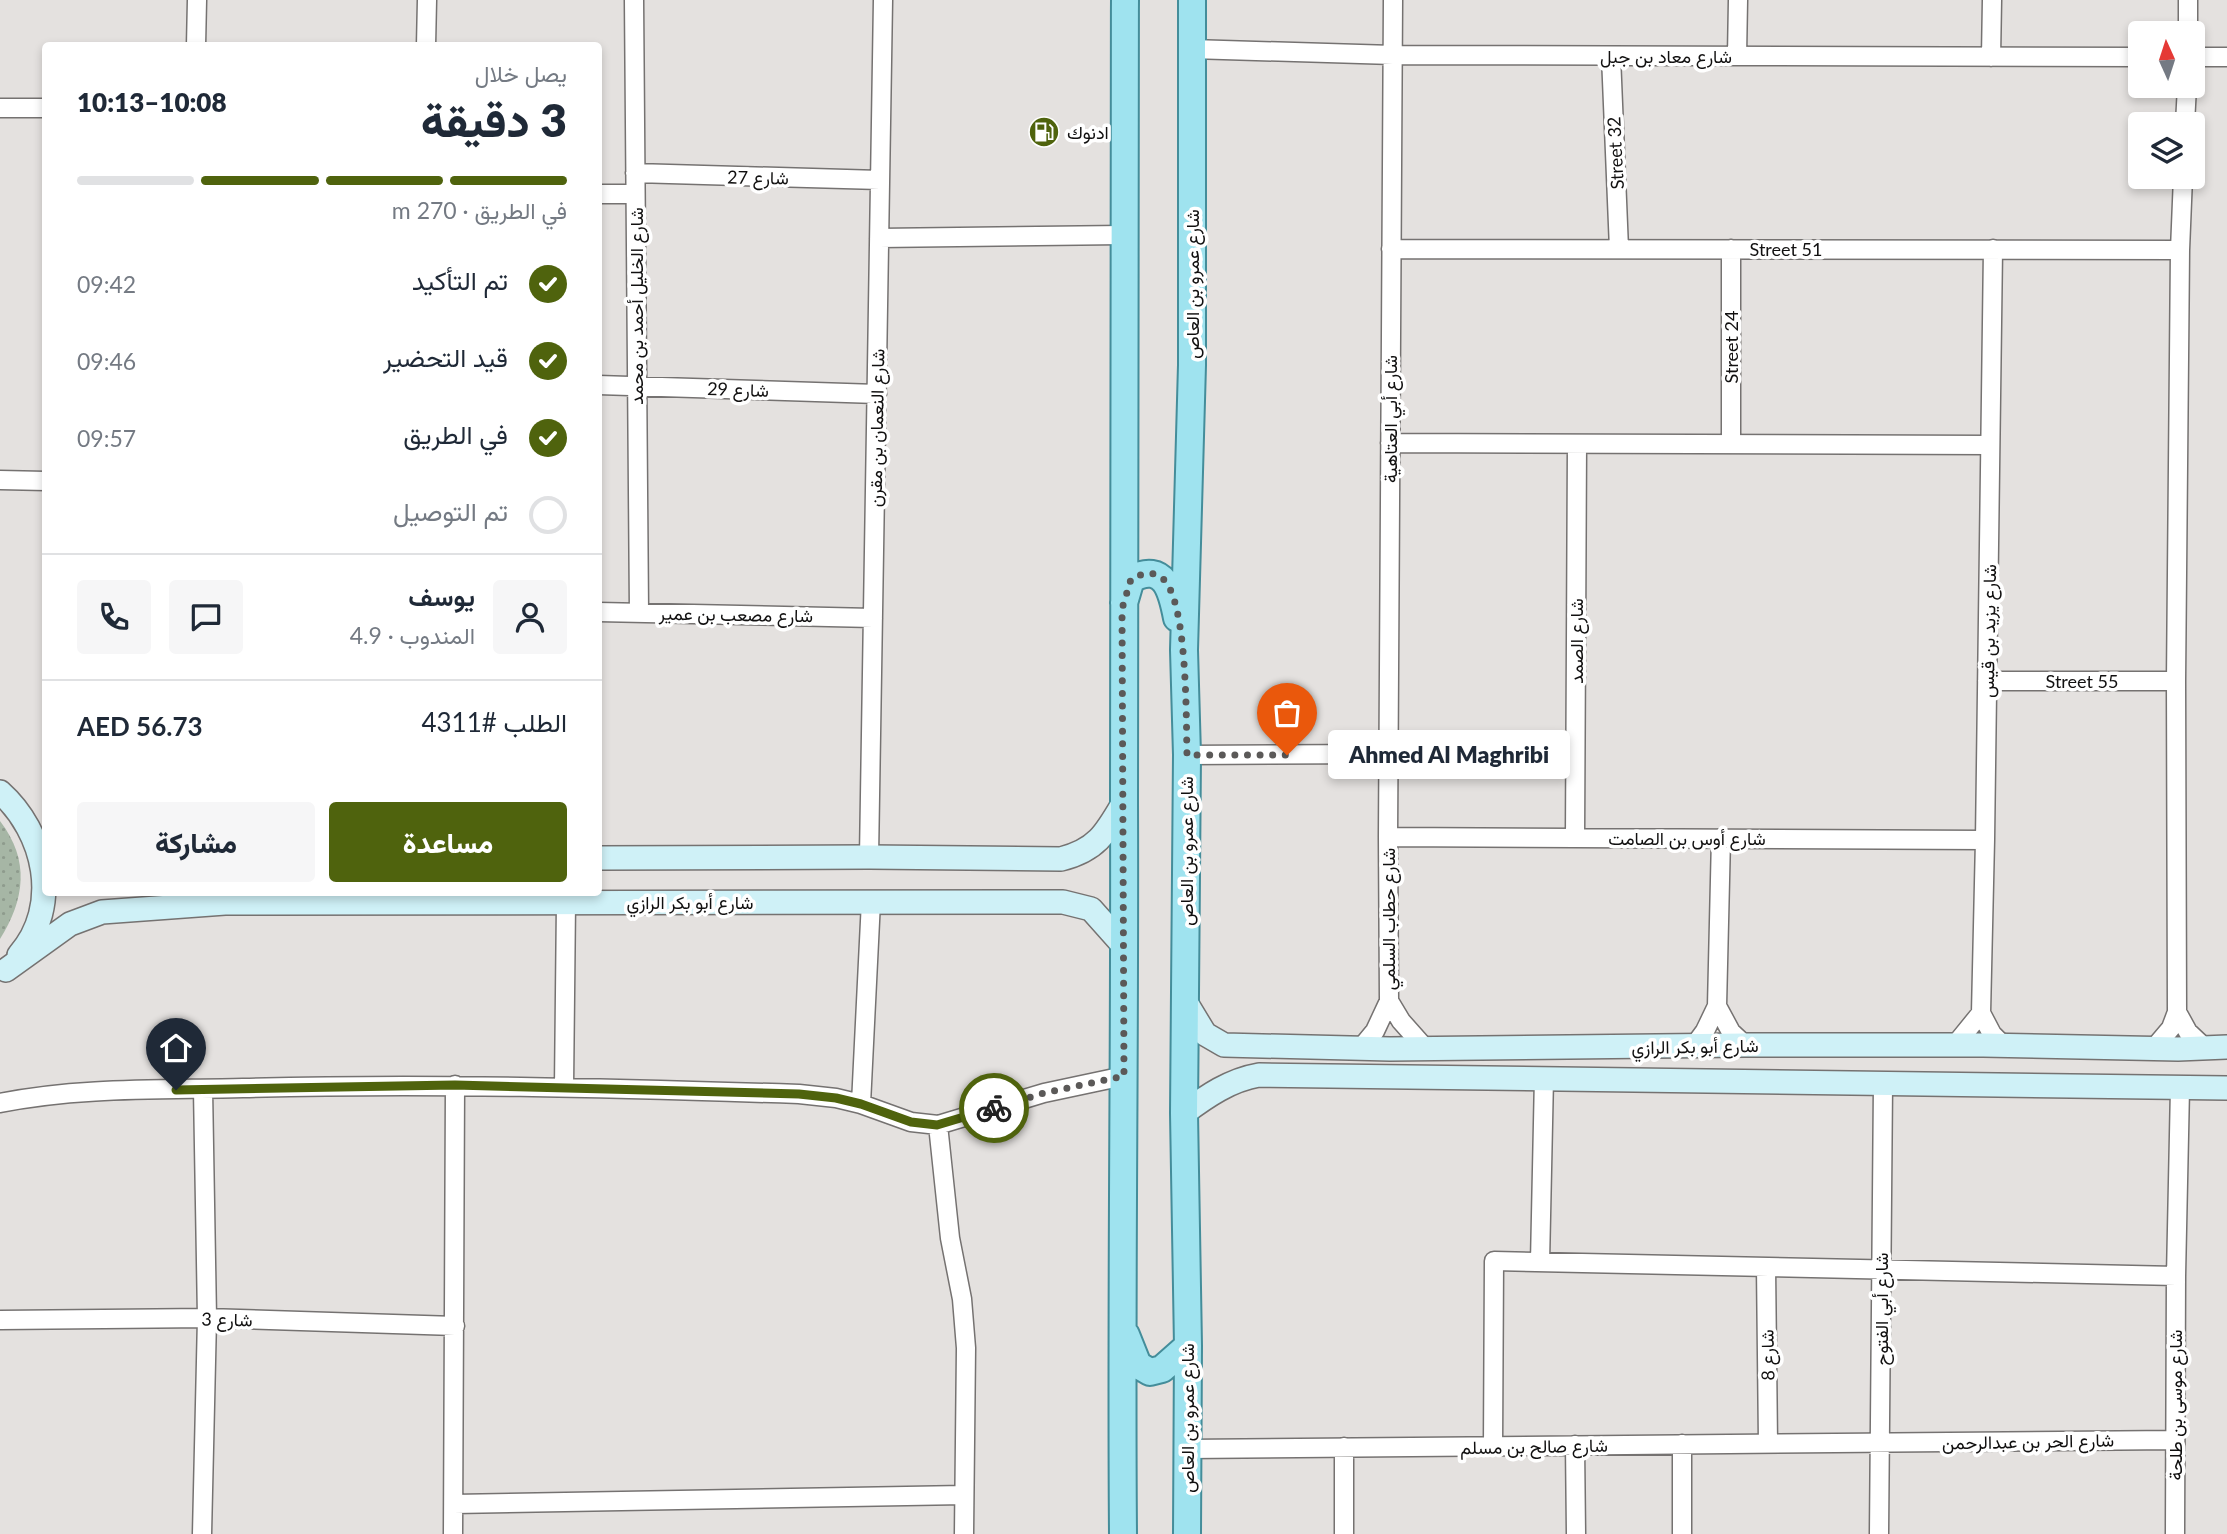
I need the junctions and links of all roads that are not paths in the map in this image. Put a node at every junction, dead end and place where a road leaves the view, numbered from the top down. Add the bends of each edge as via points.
1 (197, 0) edge
2 (427, 0) edge
3 (634, 0) edge
4 (883, 0) edge
5 (1125, 0) edge
6 (1192, 0) edge
7 (1393, 0) edge
8 (1738, 0) edge
9 (1992, 0) edge
10 (2188, 0) edge
11 (2188, 21) edge
12 (196, 42) edge
13 (426, 42) edge
14 (1191, 50) junction
15 (1393, 55) junction
16 (1611, 56) junction
17 (1737, 56) junction
18 (1991, 57) junction
19 (2128, 57) edge
20 (2205, 57) edge
21 (2227, 57) edge
22 (0, 108) edge
23 (42, 108) edge
24 (635, 173) junction
25 (880, 180) junction
26 (2183, 189) edge
27 (602, 194) edge
28 (635, 194) junction
29 (1123, 236) junction
30 (879, 238) junction
31 (1391, 249) junction
32 (1993, 249) junction
33 (1619, 250) junction
34 (1731, 250) junction
35 (2180, 250) junction
36 (602, 385) edge
37 (637, 386) junction
38 (877, 394) junction
39 (1390, 443) junction
40 (1577, 444) junction
41 (1731, 444) junction
42 (1990, 445) junction
43 (0, 480) edge
44 (42, 481) edge
45 (1122, 609) junction
46 (602, 612) edge
47 (639, 612) junction
48 (873, 618) junction
49 (1184, 650) junction
50 (1987, 681) junction
51 (2176, 681) junction
52 (1388, 754) junction
53 (1187, 755) junction
54 (4, 794) edge
55 (1124, 802) junction
56 (42, 825) edge
57 (1388, 837) junction
58 (1575, 838) junction
59 (1721, 838) junction
60 (1985, 840) junction
61 (869, 857) junction
62 (602, 858) edge
63 (42, 865) edge
64 (42, 896) edge
65 (872, 901) junction
66 (565, 902) junction
67 (1124, 946) junction
68 (3, 973) edge
69 (1185, 1001) junction
70 (1389, 1001) junction
71 (1717, 1006) junction
72 (2177, 1012) junction
73 (1981, 1013) junction
74 (1745, 1045) junction
75 (1955, 1045) junction
76 (2003, 1045) junction
77 (1694, 1046) junction
78 (2216, 1047) edge
79 (1361, 1048) junction
80 (1424, 1048) junction
81 (2154, 1048) junction
82 (1124, 1076) junction
83 (1545, 1077) junction
84 (1882, 1084) junction
85 (455, 1085) junction
86 (564, 1087) junction
87 (2180, 1088) junction
88 (2227, 1088) edge
89 (203, 1089) junction
90 (0, 1103) edge
91 (861, 1104) junction
92 (1184, 1113) junction
93 (937, 1125) junction
94 (1540, 1262) junction
95 (1766, 1267) junction
96 (1881, 1269) junction
97 (2176, 1276) junction
98 (208, 1318) junction
99 (0, 1320) edge
100 (1122, 1324) junction
101 (455, 1325) junction
102 (1188, 1346) junction
103 (2175, 1440) junction
104 (1880, 1442) junction
105 (1768, 1443) junction
106 (1682, 1444) junction
107 (1575, 1445) junction
108 (1493, 1446) junction
109 (1344, 1447) junction
110 (1187, 1449) junction
111 (964, 1495) junction
112 (454, 1504) junction
113 (202, 1534) edge
114 (453, 1534) edge
115 (964, 1534) edge
116 (1123, 1534) edge
117 (1187, 1534) edge
118 (1344, 1534) edge
119 (1576, 1534) edge
120 (1682, 1534) edge
121 (1879, 1534) edge
122 (2175, 1534) edge

1 - 12 street
2 - 13 street
3 - 24 street, شارع الخليل أحمد بن محمد
4 - 25 street, شارع النعمان بن مقرن
5 - 29 main road
6 - 14 main road, شارع عمرو بن العاص
7 - 15 street, شارع أبي العتاهية
8 - 17 street
9 - 18 street
10 - 11 street
14 - 15 street, شارع معاد بن جبل
14 - 49 main road, شارع عمرو بن العاص via 1192,365
15 - 16 street, شارع معاد بن جبل
15 - 31 street, شارع أبي العتاهية
16 - 17 street, شارع معاد بن جبل
16 - 33 street, Street 32
17 - 18 street, شارع معاد بن جبل
18 - 19 street, شارع معاد بن جبل
20 - 21 street
22 - 23 street
24 - 25 street, شارع 27
24 - 28 street, شارع الخليل أحمد بن محمد
25 - 30 street, شارع النعمان بن مقرن
26 - 35 street
27 - 28 street
28 - 37 street, شارع الخليل أحمد بن محمد
29 - 30 street
29 - 45 main road
30 - 38 street, شارع النعمان بن مقرن
31 - 33 street, Street 51
31 - 39 street, شارع أبي العتاهية
32 - 34 street, Street 51
32 - 35 street, Street 51
32 - 42 street, شارع يزيد بن قيس
33 - 34 street, Street 51
34 - 41 street, Street 24
35 - 51 street
36 - 37 street, شارع 29
37 - 38 street, شارع 29
37 - 47 street, شارع الخليل أحمد بن محمد
38 - 48 street, شارع النعمان بن مقرن
39 - 40 street
39 - 52 street, شارع أبي العتاهية
40 - 41 street
40 - 58 street, شارع الصمد
41 - 42 street
42 - 50 street, شارع يزيد بن قيس
43 - 44 street
45 - 49 main road via 1131,579 1142,573 1164,579
45 - 55 main road
46 - 47 street, شارع مصعب بن عمير
47 - 48 street, شارع مصعب بن عمير
48 - 61 street, شارع النعمان بن مقرن
49 - 53 main road, شارع عمرو بن العاص
50 - 51 street, Street 55
50 - 60 street, شارع يزيد بن قيس
51 - 72 street
52 - 53 street
52 - 57 street, شارع أبي العتاهية
53 - 69 main road, شارع عمرو بن العاص
54 - 56 street
54 - 63 street via 28,825
55 - 61 street via 1092,847 1060,859
55 - 67 main road
57 - 58 street, شارع أوس بن الصامت
57 - 70 street, شارع حطاب السلمي
58 - 59 street, شارع أوس بن الصامت
59 - 60 street, شارع أوس بن الصامت
59 - 71 street
60 - 73 street, شارع يزيد بن قيس
61 - 62 street
64 - 68 street via 36,927
65 - 66 street, شارع أبو بكر الرازي
65 - 67 street, شارع أبو بكر الرازي via 1063,902 1091,909
65 - 91 street
66 - 68 street, شارع أبو بكر الرازي via 225,903 102,912 70,924
66 - 86 street
67 - 82 main road
69 - 79 street, شارع أبو بكر الرازي via 1205,1034 1224,1045
69 - 92 main road, شارع عمرو بن العاص
70 - 79 street
70 - 80 street
71 - 74 street via 1731,1032
71 - 77 street
72 - 78 street via 2188,1032
72 - 81 street via 2171,1028
73 - 75 street
73 - 76 street
74 - 75 street, شارع أبو بكر الرازي
74 - 77 street, شارع أبو بكر الرازي
75 - 76 street, شارع أبو بكر الرازي
76 - 81 street, شارع أبو بكر الرازي
77 - 80 street, شارع أبو بكر الرازي
78 - 81 street, شارع أبو بكر الرازي
79 - 80 street, شارع أبو بكر الرازي
82 - 93 street via 1044,1093
82 - 100 main road
83 - 84 street, شارع أبو بكر الرازي
83 - 92 street, شارع أبو بكر الرازي via 1259,1075 1240,1078
83 - 94 street
84 - 87 street, شارع أبو بكر الرازي
84 - 96 street, شارع أبي الفتوح
85 - 86 street
85 - 89 street
85 - 101 street
86 - 91 street via 799,1094
87 - 88 street, شارع أبو بكر الرازي
87 - 97 street, شارع موسى بن طلحة
89 - 90 street via 42,1095
89 - 98 street
91 - 93 street via 911,1122
92 - 102 main road, شارع عمرو بن العاص
93 - 111 street via 966,1348
94 - 95 street
94 - 108 street via 1494,1261
95 - 96 street
95 - 105 street, شارع 8
96 - 97 street
96 - 104 street, شارع أبي الفتوح
97 - 103 street, شارع موسى بن طلحة
98 - 99 street, شارع 3
98 - 101 street, شارع 3
98 - 113 street
100 - 102 main road via 1138,1364 1150,1371 1162,1369
100 - 116 main road
101 - 112 street
102 - 110 main road, شارع عمرو بن العاص
103 - 104 street, شارع الحر بن عبدالرحمن
103 - 122 street, شارع موسى بن طلحة
104 - 105 street, شارع صالح بن مسلم
104 - 121 street, شارع أبي الفتوح
105 - 106 street, شارع صالح بن مسلم
106 - 107 street, شارع صالح بن مسلم
106 - 120 street
107 - 108 street, شارع صالح بن مسلم
107 - 119 street
108 - 109 street, شارع صالح بن مسلم
109 - 110 street, شارع صالح بن مسلم
109 - 118 street
110 - 117 main road, شارع عمرو بن العاص
111 - 112 street
111 - 115 street
112 - 114 street

